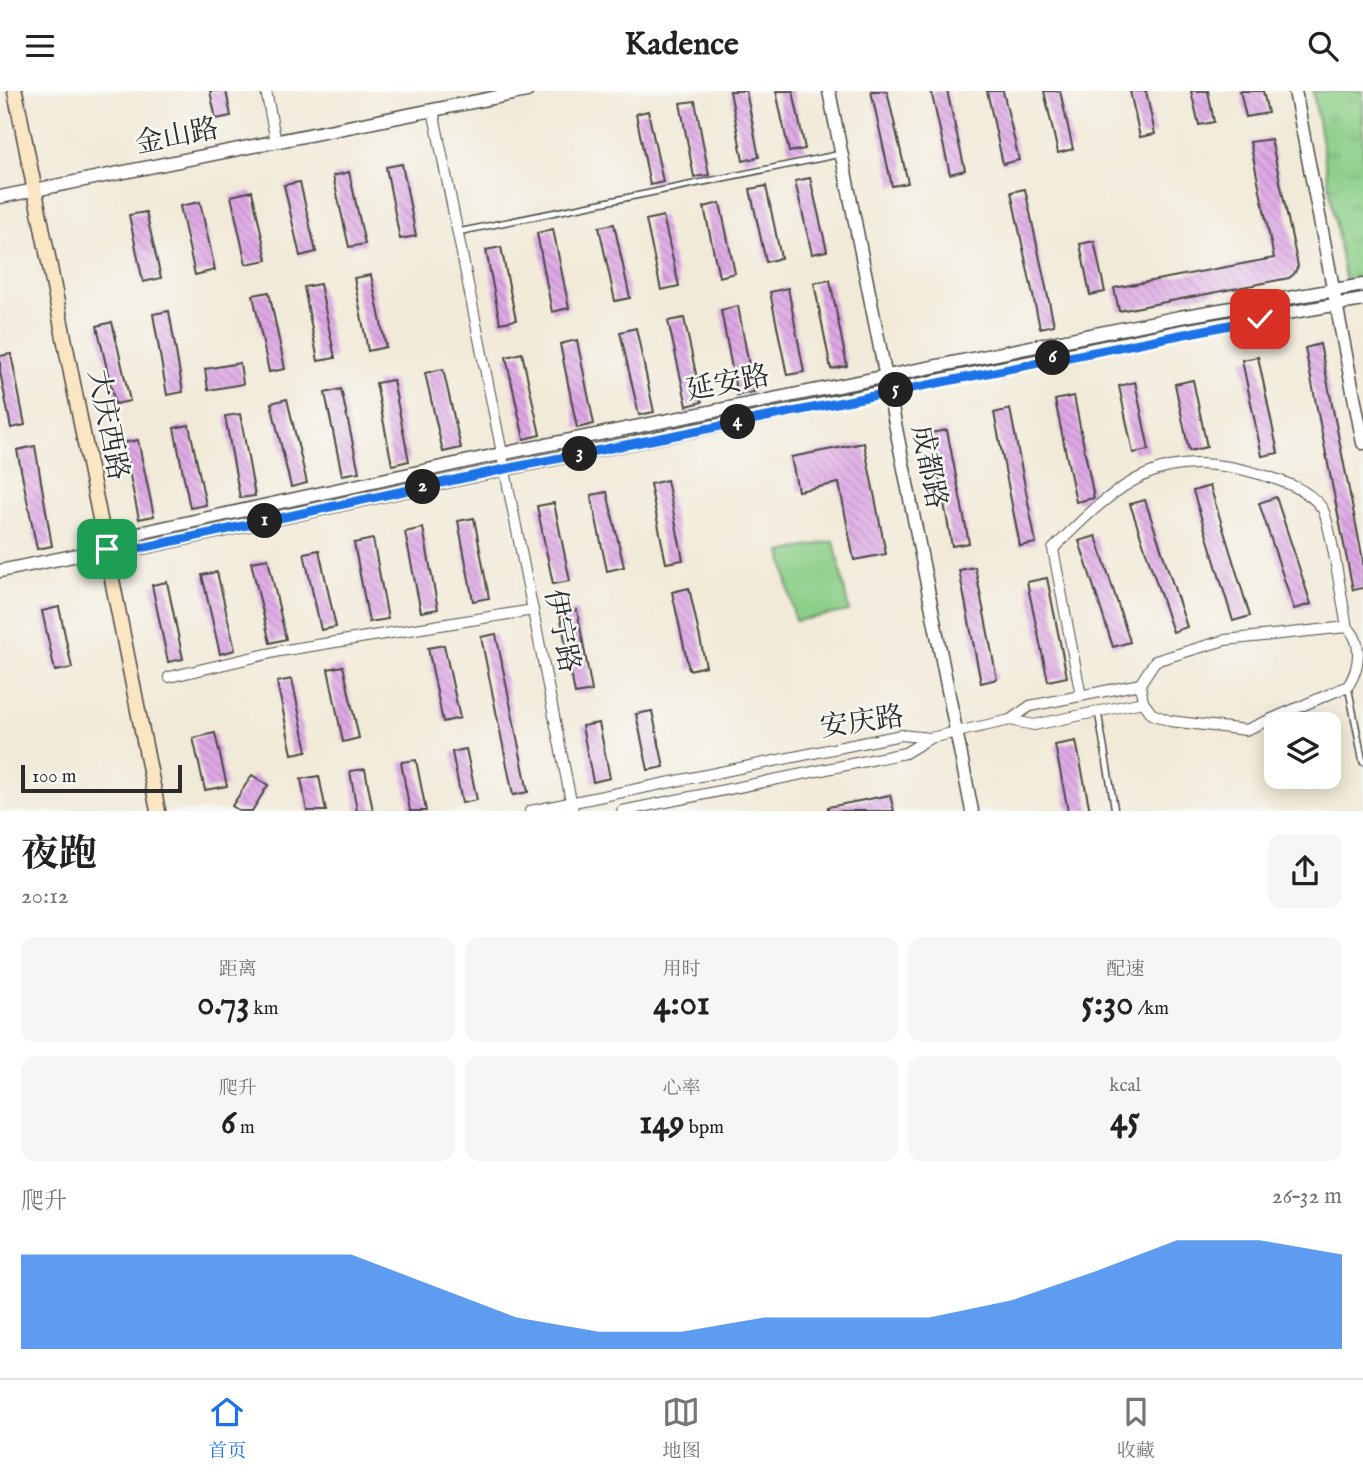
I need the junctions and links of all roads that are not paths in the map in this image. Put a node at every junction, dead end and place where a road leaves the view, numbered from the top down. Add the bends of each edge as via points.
1 (15, 91) edge
2 (266, 91) edge
3 (527, 91) edge
4 (828, 91) edge
5 (1295, 91) edge
6 (433, 110) junction
7 (276, 142) junction
8 (841, 154) junction
9 (34, 190) junction
10 (0, 197) edge
11 (458, 232) junction
12 (1363, 285) edge
13 (1333, 291) junction
14 (1363, 300) edge
15 (1336, 306) junction
16 (884, 377) junction
17 (887, 391) junction
18 (1363, 443) edge
19 (501, 448) dead end
20 (504, 465) junction
21 (107, 549) junction
22 (0, 571) edge
23 (533, 610) junction
24 (1347, 628) junction
25 (169, 677) dead end
26 (1140, 684) junction
27 (1348, 686) junction
28 (1081, 696) junction
29 (1143, 702) junction
30 (1098, 712) junction
31 (1010, 720) junction
32 (956, 733) junction
33 (930, 739) junction
34 (1363, 762) edge
35 (572, 807) edge
36 (158, 811) edge
37 (530, 811) edge
38 (622, 811) edge
39 (972, 811) edge
40 (1115, 811) edge

1 - 9 main road, 大庆西路
2 - 7 street
3 - 6 street, 金山路
4 - 8 street, 成都路
5 - 13 street
6 - 7 street, 金山路
6 - 11 street
7 - 9 street, 金山路
8 - 11 lane
8 - 16 street, 成都路
9 - 10 street, 金山路
9 - 21 main road, 大庆西路
11 - 19 street
12 - 13 street, 延安路
13 - 15 street
13 - 16 street, 延安路
14 - 15 street, 延安路
15 - 17 street, 延安路 via 1183,331
15 - 18 street
16 - 17 street, 成都路
16 - 21 street, 延安路 via 501,454 158,530
17 - 20 street, 延安路
17 - 32 street, 成都路
20 - 21 street, 延安路 via 146,547
20 - 23 street, 伊宁路
21 - 22 street, 延安路
21 - 36 main road, 大庆西路
23 - 25 street via 280,651
23 - 35 street, 伊宁路
24 - 26 street via 1225,640 1155,661
24 - 27 street via 1354,632 1361,657
24 - 28 street via 1324,510 1307,492 1235,467 1200,462 1172,465 1143,475 1115,493 1053,549
26 - 28 street
26 - 29 street
27 - 29 street via 1246,730 1170,721 1152,714
27 - 34 lane
28 - 31 street via 1030,706
29 - 30 street
30 - 31 street via 1034,725
30 - 40 lane
31 - 32 street
32 - 33 street
32 - 39 street, 成都路
33 - 35 street, 安庆路 via 901,736
33 - 38 street, 安庆路 via 905,753
35 - 37 street, 安庆路

